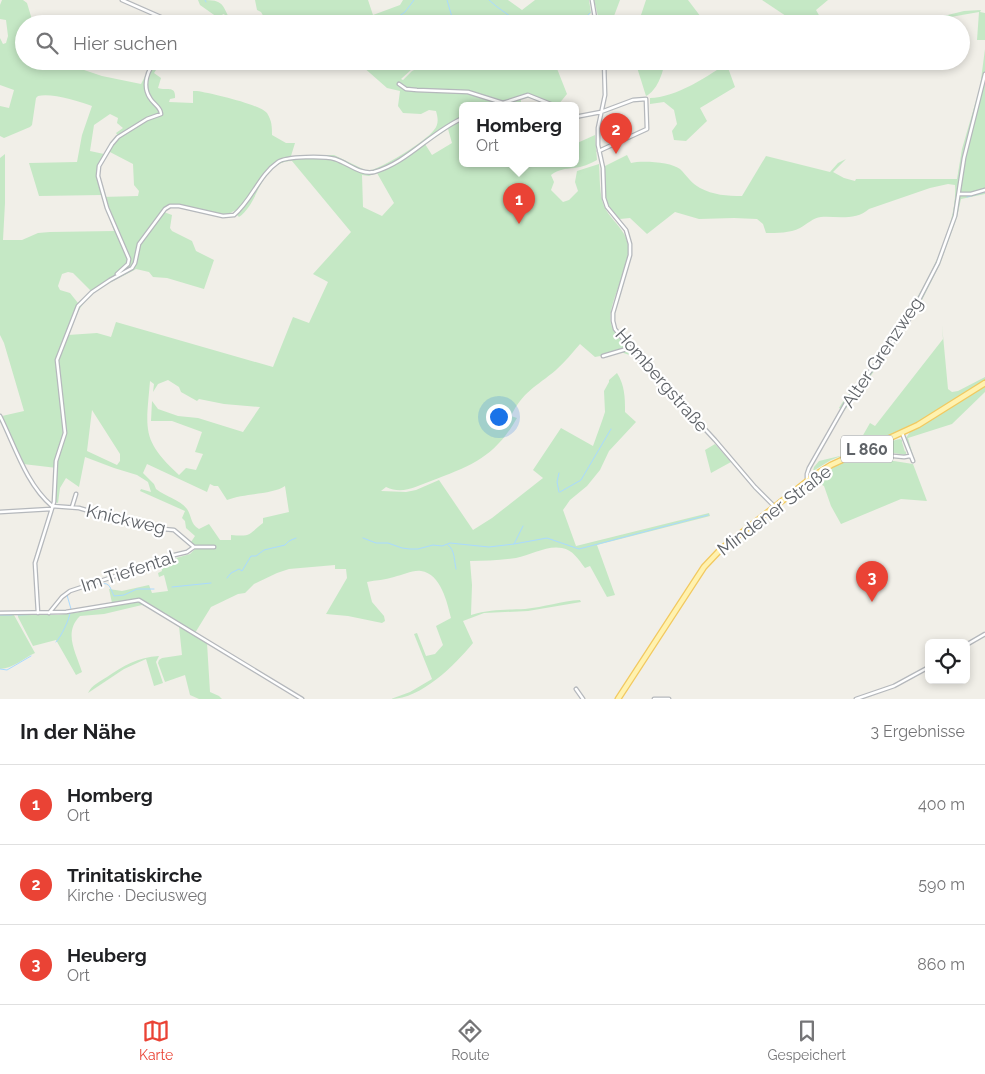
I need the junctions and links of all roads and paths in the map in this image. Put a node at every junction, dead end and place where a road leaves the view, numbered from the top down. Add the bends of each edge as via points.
1 (122, 0) edge
2 (592, 0) edge
3 (156, 15) edge
4 (594, 15) edge
5 (149, 70) edge
6 (605, 70) edge
7 (985, 74) edge
8 (399, 84) dead end
9 (500, 102) edge
10 (506, 102) edge
11 (546, 102) edge
12 (601, 112) junction
13 (579, 117) edge
14 (459, 120) edge
15 (599, 151) junction
16 (985, 190) edge
17 (959, 194) junction
18 (114, 277) junction
19 (630, 348) junction
20 (603, 356) dead end
21 (985, 383) edge
22 (0, 416) edge
23 (902, 433) junction
24 (871, 456) dead end
25 (910, 456) junction
26 (914, 461) dead end
27 (807, 480) junction
28 (76, 494) dead end
29 (774, 506) junction
30 (72, 507) junction
31 (52, 508) junction
32 (0, 512) edge
33 (194, 547) junction
34 (214, 547) dead end
35 (0, 613) edge
36 (38, 613) junction
37 (50, 613) junction
38 (985, 634) edge
39 (970, 643) edge
40 (925, 669) edge
41 (576, 689) dead end
42 (302, 699) edge
43 (583, 699) edge
44 (618, 699) edge
45 (654, 699) edge
46 (669, 699) edge
47 (856, 699) edge

1 - 3 street
2 - 4 street
5 - 18 street via 148,96 161,114 118,137 99,166 98,176 107,208 129,259
6 - 12 street, Hombergstraße via 606,88
7 - 17 street, Alter Grenzweg via 964,158
8 - 9 street via 417,90 468,92
10 - 11 street via 532,96
12 - 13 street
12 - 15 street, Hombergstraße
12 - 15 street via 633,100 646,99 647,129
14 - 18 street via 391,164 372,172 364,172 331,158 280,160 234,215 223,216 170,206 138,244 132,268
15 - 19 street, Hombergstraße via 605,204 622,225 630,244 612,317 615,329
16 - 17 street
17 - 27 street, Alter Grenzweg via 938,263 919,301 893,343 840,413 809,468
18 - 31 street via 78,306 58,356 65,433 56,461
19 - 20 street
19 - 29 street, Hombergstraße
21 - 23 main road, Mindener Straße / L 860
22 - 31 street via 24,467
23 - 25 street
23 - 27 main road, Mindener Straße / L 860 via 831,465
24 - 25 street
25 - 26 street
27 - 29 main road, Mindener Straße / L 860
28 - 30 street
29 - 44 main road, Mindener Straße / L 860 via 709,561
30 - 31 street, Knickweg
30 - 33 street, Knickweg via 152,528 174,530
31 - 32 street, Knickweg
31 - 36 street via 35,563
33 - 34 street, Im Tiefental
33 - 37 street, Im Tiefental via 70,591
35 - 36 street
36 - 37 street
37 - 42 street via 142,601
38 - 39 street
40 - 47 street via 894,686
41 - 43 street
45 - 46 street

